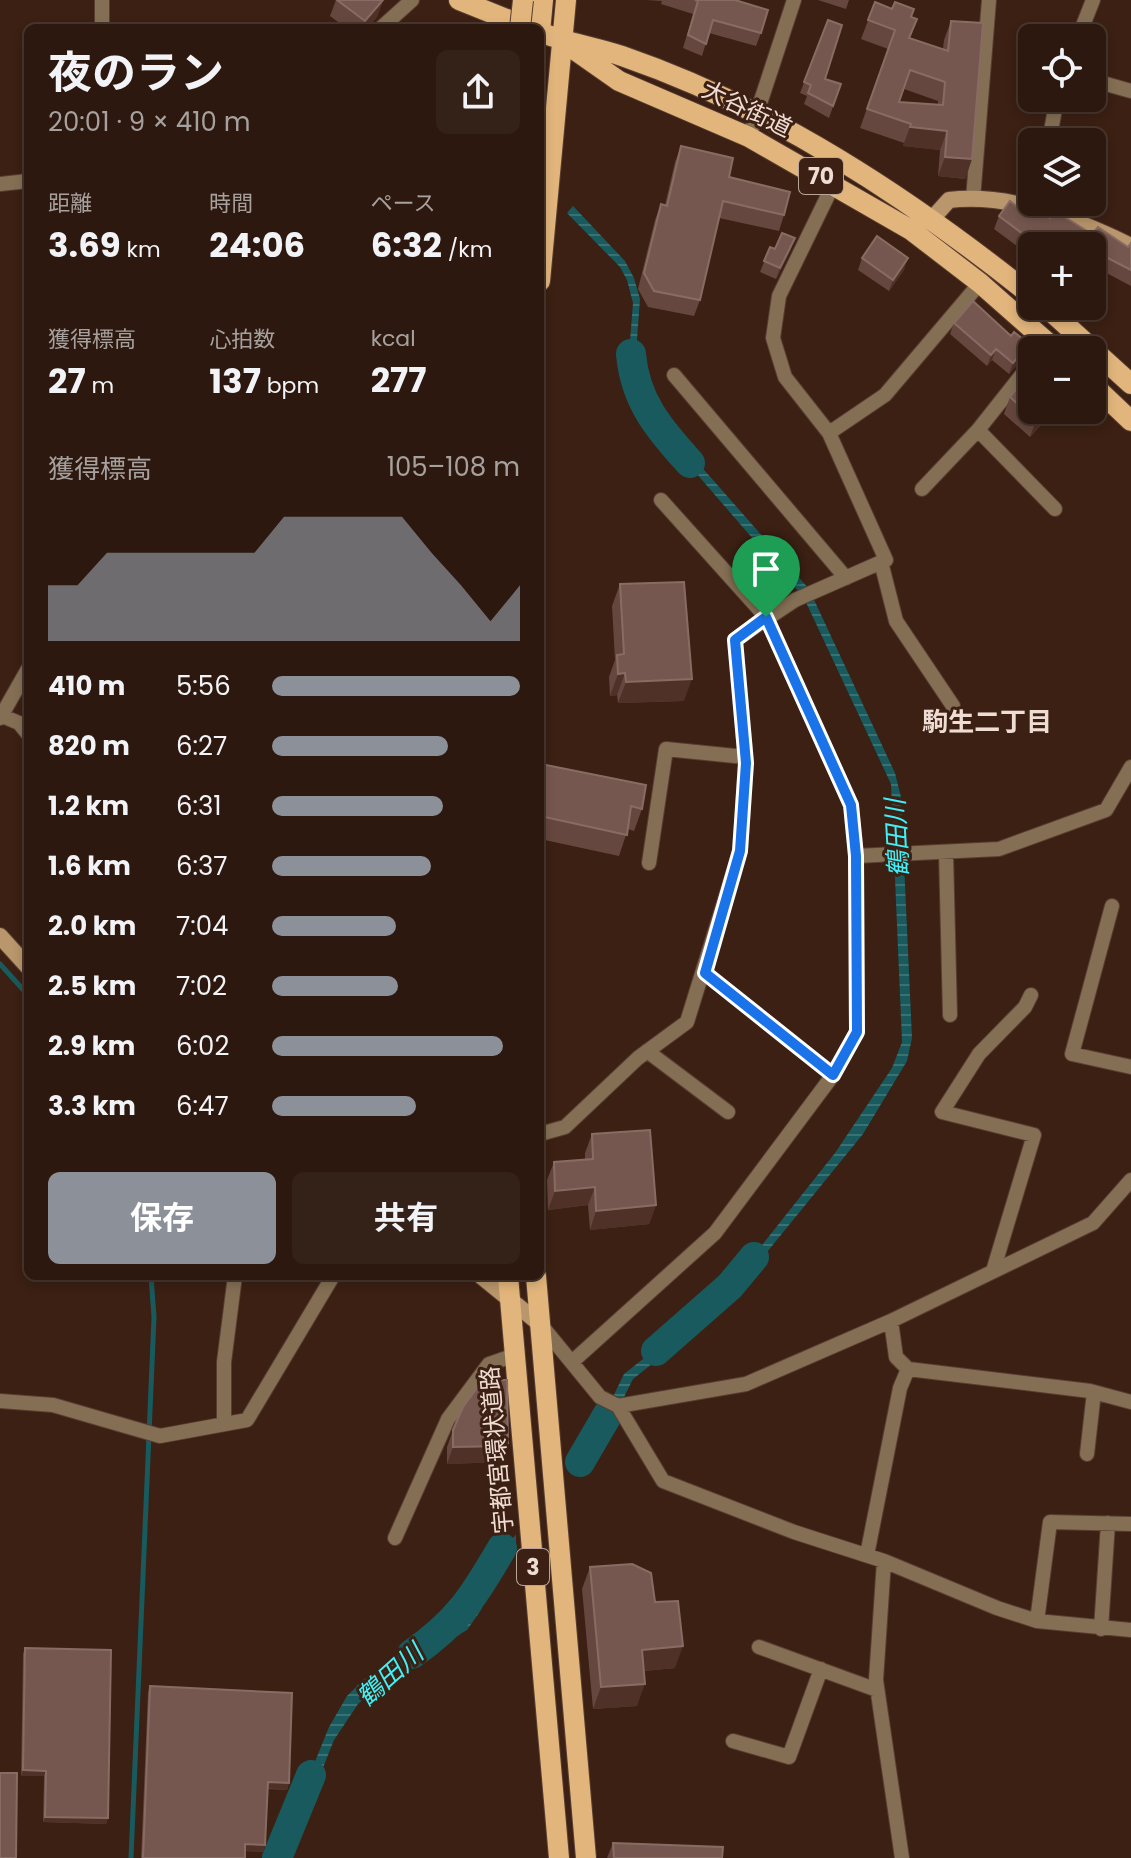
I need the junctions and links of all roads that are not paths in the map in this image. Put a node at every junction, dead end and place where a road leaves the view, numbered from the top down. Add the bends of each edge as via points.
1 (102, 0) edge
2 (412, 0) edge
3 (459, 0) edge
4 (523, 0) edge
5 (543, 0) edge
6 (566, 0) edge
7 (794, 0) edge
8 (989, 0) edge
9 (1093, 0) edge
10 (507, 18) edge
11 (102, 24) edge
12 (385, 24) edge
13 (541, 24) edge
14 (1084, 24) edge
15 (544, 34) edge
16 (562, 41) junction
17 (1106, 84) edge
18 (1131, 91) edge
19 (759, 115) junction
20 (749, 137) junction
21 (24, 181) edge
22 (834, 183) junction
23 (0, 184) edge
24 (973, 199) junction
25 (1018, 203) edge
26 (1064, 216) edge
27 (931, 220) junction
28 (544, 237) edge
29 (1131, 246) edge
30 (980, 283) junction
31 (1018, 285) edge
32 (1060, 320) edge
33 (1036, 336) edge
34 (674, 375) dead end
35 (1018, 380) edge
36 (1131, 384) edge
37 (1106, 397) edge
38 (1130, 420) edge
39 (978, 430) junction
40 (829, 433) junction
41 (922, 489) dead end
42 (661, 500) dead end
43 (1055, 509) dead end
44 (881, 562) junction
45 (846, 578) junction
46 (766, 617) junction
47 (24, 676) edge
48 (953, 706) dead end
49 (0, 716) edge
50 (24, 729) edge
51 (745, 757) junction
52 (1131, 767) edge
53 (946, 853) junction
54 (856, 856) junction
55 (649, 863) dead end
56 (1112, 906) dead end
57 (0, 936) edge
58 (24, 963) edge
59 (705, 973) junction
60 (1031, 995) dead end
61 (950, 1015) dead end
62 (647, 1051) junction
63 (1131, 1067) edge
64 (833, 1075) junction
65 (728, 1112) dead end
66 (544, 1133) edge
67 (1131, 1180) edge
68 (993, 1271) junction
69 (234, 1280) edge
70 (331, 1280) edge
71 (536, 1280) edge
72 (509, 1286) edge
73 (891, 1321) junction
74 (540, 1324) junction
75 (515, 1355) junction
76 (572, 1362) junction
77 (908, 1369) junction
78 (1094, 1392) junction
79 (0, 1401) edge
80 (1131, 1402) edge
81 (618, 1406) junction
82 (224, 1424) junction
83 (1087, 1454) dead end
84 (1108, 1523) junction
85 (1131, 1524) edge
86 (395, 1538) dead end
87 (867, 1555) junction
88 (884, 1561) junction
89 (1037, 1621) junction
90 (1101, 1629) junction
91 (1131, 1630) edge
92 (759, 1647) dead end
93 (821, 1669) junction
94 (877, 1690) junction
95 (733, 1741) dead end
96 (559, 1858) edge
97 (586, 1858) edge
98 (902, 1858) edge

1 - 11 street
2 - 12 street
3 - 10 main road
4 - 10 main road, bridge
5 - 13 main road
6 - 16 main road
7 - 19 street
8 - 24 street
9 - 14 street
15 - 16 main road, 大谷街道 / 70
16 - 19 main road, 大谷街道 / 70 via 621,56
16 - 20 main road, 大谷街道 / 70 via 619,81
16 - 28 main road
17 - 18 street
19 - 20 street
19 - 27 main road, 大谷街道 / 70 via 817,145
20 - 22 main road, 大谷街道 / 70
21 - 23 street
22 - 30 main road, 大谷街道 / 70 via 911,230
22 - 40 street via 779,296 773,338 785,377
24 - 25 street
24 - 27 street via 949,200
26 - 29 street
27 - 31 main road, 大谷街道 / 70
30 - 33 main road, 大谷街道 / 70
30 - 40 street via 885,395
32 - 36 main road
34 - 45 street
35 - 39 street
37 - 38 main road
39 - 41 street
39 - 43 street
40 - 44 street via 886,560
42 - 46 street
44 - 45 street
44 - 48 street via 896,621
45 - 46 street
46 - 51 street via 735,640
46 - 54 street via 851,805
47 - 49 street
49 - 50 street
51 - 55 street via 666,749
51 - 59 street via 740,851
52 - 53 street via 1106,810 999,849
53 - 54 street
53 - 61 street
54 - 64 street via 857,1032
56 - 63 street via 1072,1054
57 - 58 street
59 - 62 street via 687,1022
59 - 64 street
60 - 68 street via 979,1054 942,1112 1034,1135
62 - 65 street
62 - 66 street via 565,1127
64 - 76 street via 715,1233
67 - 68 street via 1093,1223
68 - 73 street
69 - 82 street via 224,1362
70 - 82 street via 247,1420
71 - 74 main road, 3
72 - 74 street
72 - 75 main road, 宇都宮環状道路 / 3
73 - 77 street via 896,1357
73 - 81 street via 746,1384
74 - 76 street
74 - 97 main road, 3
75 - 86 street via 489,1364 448,1419
75 - 96 main road, 宇都宮環状道路 / 3
76 - 81 street via 600,1397
77 - 78 street
77 - 87 street
78 - 80 street
78 - 83 street
79 - 82 street via 53,1405 160,1436
81 - 87 street via 663,1481
84 - 85 street
84 - 89 street via 1050,1522
84 - 90 street
87 - 88 street
88 - 89 street
88 - 94 street
89 - 90 street
90 - 91 street
92 - 93 street
93 - 94 street
93 - 95 street via 789,1757
94 - 98 street

